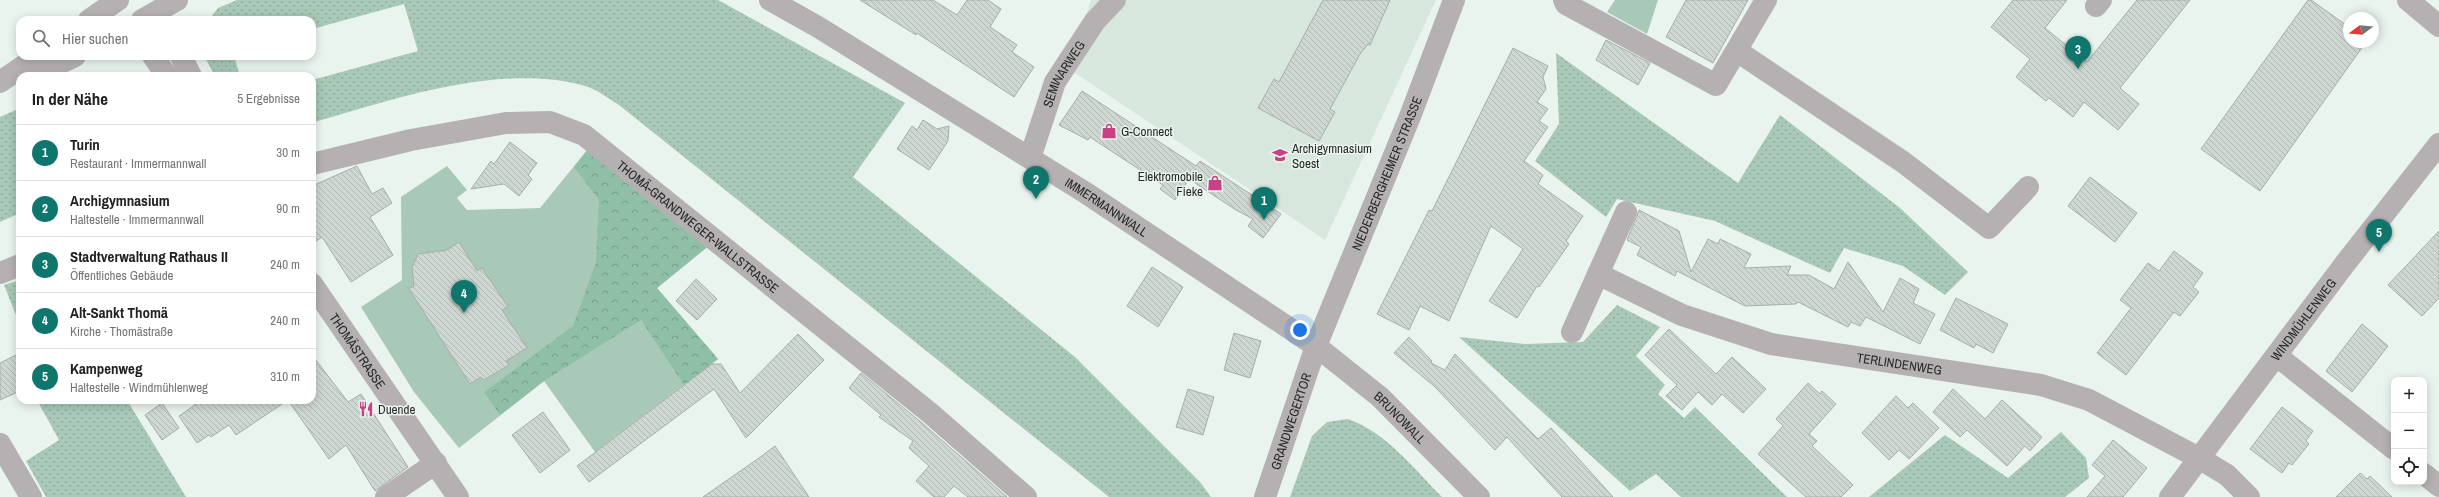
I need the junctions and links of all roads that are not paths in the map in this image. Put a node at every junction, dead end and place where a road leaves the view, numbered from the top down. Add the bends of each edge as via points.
1 (118, 0) edge
2 (177, 0) edge
3 (770, 0) edge
4 (1115, 0) edge
5 (1454, 0) edge
6 (1564, 0) edge
7 (1766, 0) edge
8 (2408, 0) edge
9 (152, 13) edge
10 (95, 16) edge
11 (128, 16) edge
12 (2439, 26) edge
13 (1737, 51) junction
14 (32, 60) edge
15 (67, 60) edge
16 (156, 60) edge
17 (183, 60) edge
18 (41, 72) edge
19 (164, 72) edge
20 (189, 72) edge
21 (0, 82) edge
22 (16, 83) edge
23 (0, 89) edge
24 (2436, 153) edge
25 (1030, 158) junction
26 (316, 163) edge
27 (2028, 187) dead end
28 (1626, 212) dead end
29 (16, 267) edge
30 (0, 273) edge
31 (1598, 274) junction
32 (316, 290) edge
33 (1572, 332) dead end
34 (1316, 346) junction
35 (2277, 356) junction
36 (0, 444) edge
37 (2391, 447) edge
38 (2199, 458) junction
39 (436, 463) junction
40 (2427, 476) edge
41 (2439, 486) edge
42 (32, 497) edge
43 (386, 497) edge
44 (458, 497) edge
45 (1026, 497) edge
46 (1265, 497) edge
47 (1479, 497) edge
48 (2170, 497) edge
49 (2249, 497) edge

1 - 10 street
1 - 11 street
2 - 9 street
3 - 25 street, IMMERMANNWALL
4 - 25 street, SEMINARWEG via 1095,21 1055,82
5 - 34 street, NIEDERBERGHEIMER STRASSE
6 - 13 street via 1566,4 1716,86
7 - 13 street
8 - 12 street
13 - 27 street via 1903,162 1989,228
14 - 21 street
15 - 18 street
16 - 19 street
17 - 20 street
22 - 23 street
24 - 35 street, WINDMÜHLENWEG via 2344,265
25 - 34 street, IMMERMANNWALL via 1140,227
26 - 45 street, THOMÄ-GRANDWEGER-WALLSTRASSE via 375,148 506,123 550,122 584,135 930,413
28 - 31 street
29 - 30 street
31 - 33 street
31 - 38 street, TERLINDENWEG via 1682,315 1771,344 2041,386 2082,398
32 - 39 street, THOMÄSTRASSE
34 - 46 street, GRANDWEGERTOR
34 - 47 street, BRUNOWALL via 1380,397
35 - 37 street
35 - 38 street, WINDMÜHLENWEG
36 - 42 street
38 - 48 street, WINDMÜHLENWEG
38 - 49 street, TERLINDENWEG via 2227,475
39 - 43 street
39 - 44 street, THOMÄSTRASSE
40 - 41 street

